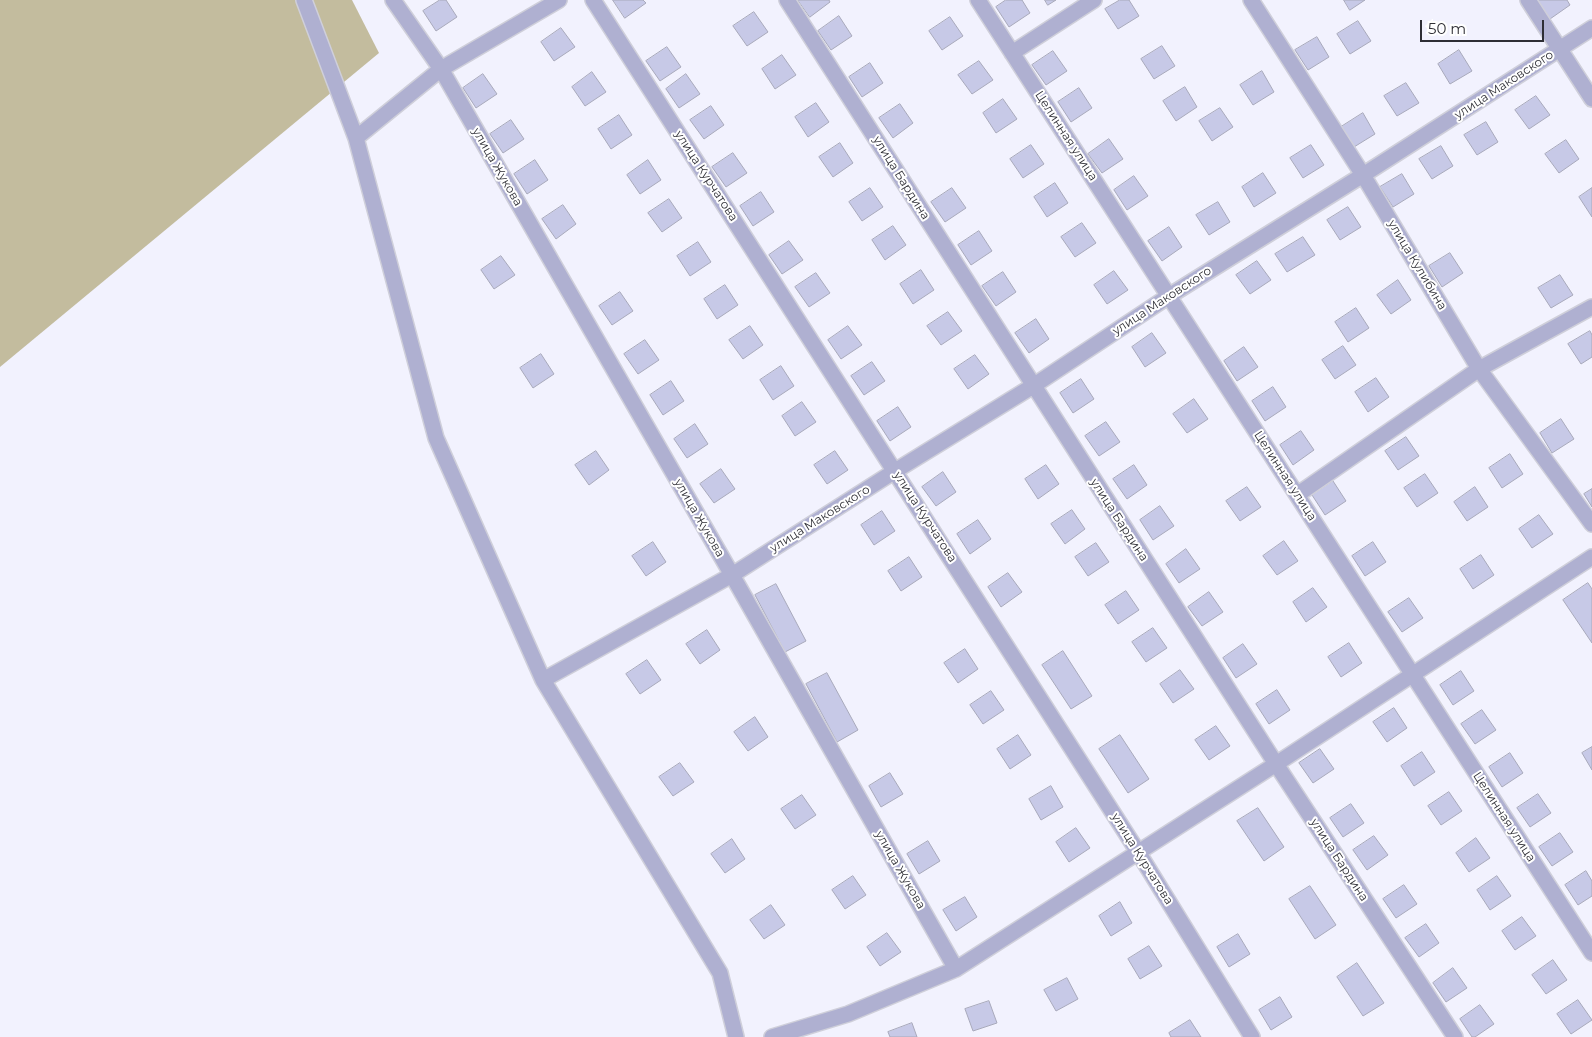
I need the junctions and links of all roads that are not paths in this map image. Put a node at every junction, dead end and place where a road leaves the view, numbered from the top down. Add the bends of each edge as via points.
1 (304, 0) edge
2 (393, 0) edge
3 (559, 0) edge
4 (593, 0) edge
5 (787, 0) edge
6 (978, 0) edge
7 (1094, 0) edge
8 (1250, 0) edge
9 (1528, 0) edge
10 (1592, 28) edge
11 (1560, 49) junction
12 (1012, 53) junction
13 (441, 69) junction
14 (1592, 99) edge
15 (356, 138) junction
16 (1363, 175) junction
17 (1169, 296) junction
18 (1592, 307) edge
19 (1479, 369) junction
20 (1034, 386) junction
21 (895, 471) junction
22 (1297, 495) junction
23 (1592, 524) edge
24 (1592, 557) edge
25 (732, 575) junction
26 (1412, 675) junction
27 (543, 680) junction
28 (1276, 764) junction
29 (1138, 852) junction
30 (1592, 953) edge
31 (956, 968) junction
32 (736, 1037) edge
33 (772, 1037) edge
34 (1252, 1037) edge
35 (1455, 1037) edge

1 - 15 street
2 - 13 street, улица Жукова
3 - 13 street
4 - 21 street, улица Курчатова
5 - 20 street, улица Бардина
6 - 12 street, Целинная улица
7 - 12 street
8 - 16 street, улица Кулибина
9 - 11 street
10 - 11 street, улица Маковского
11 - 14 street
11 - 16 street, улица Маковского
12 - 17 street, Целинная улица
13 - 15 street
13 - 25 street, улица Жукова
15 - 27 street via 436,438
16 - 17 street, улица Маковского
16 - 19 street, улица Кулибина
17 - 20 street, улица Маковского
17 - 22 street, Целинная улица
18 - 19 street
19 - 22 street
19 - 23 street, улица Кулибина
20 - 21 street, улица Маковского
20 - 28 street, улица Бардина
21 - 25 street, улица Маковского
21 - 29 street, улица Курчатова
22 - 26 street, Целинная улица
24 - 26 street
25 - 27 street, улица Маковского
25 - 31 street, улица Жукова
26 - 28 street
26 - 30 street, Целинная улица
27 - 32 street via 720,973
28 - 29 street
28 - 35 street, улица Бардина
29 - 31 street
29 - 34 street, улица Курчатова
31 - 33 street via 848,1014

